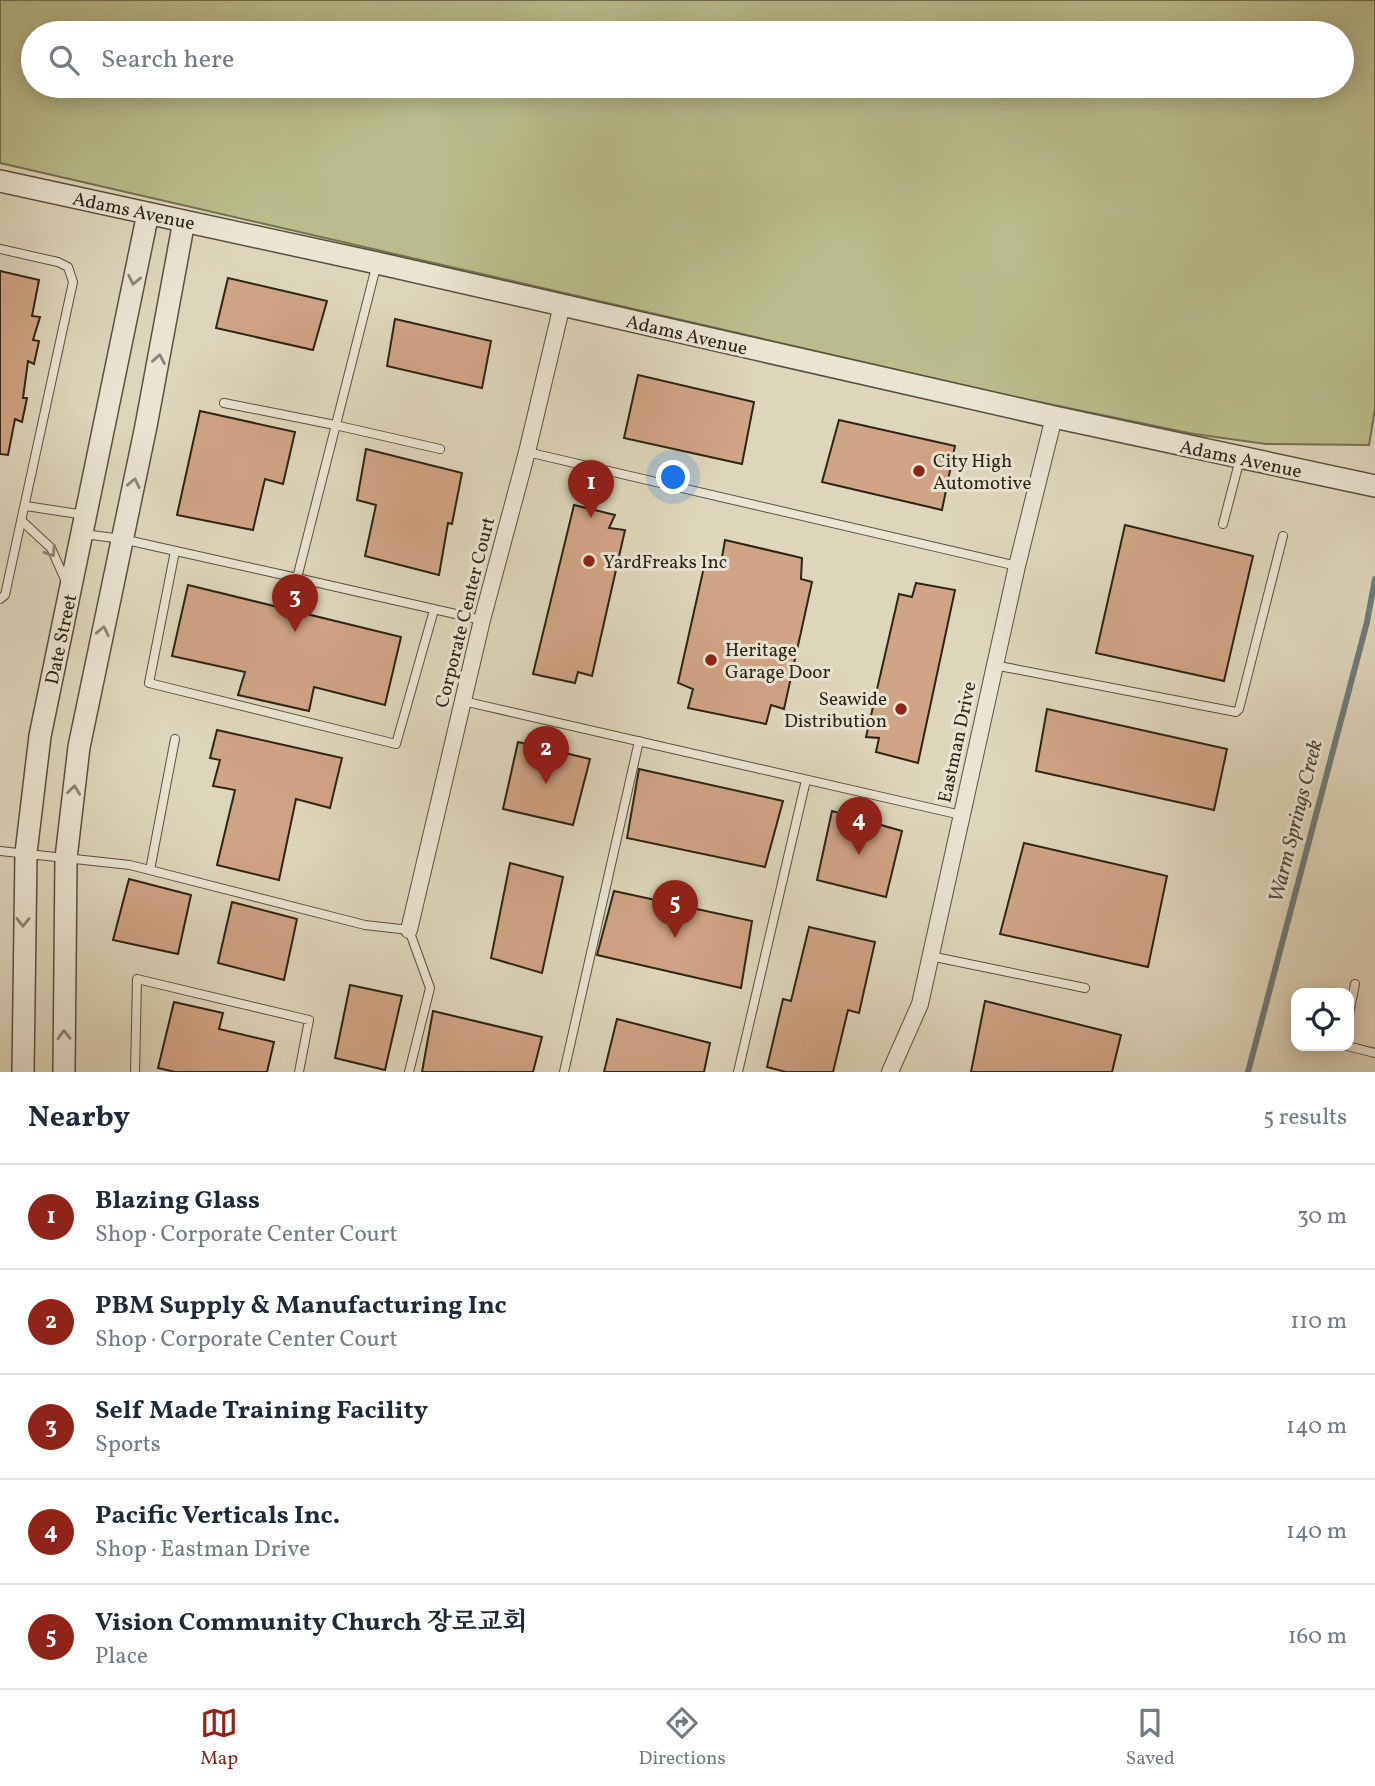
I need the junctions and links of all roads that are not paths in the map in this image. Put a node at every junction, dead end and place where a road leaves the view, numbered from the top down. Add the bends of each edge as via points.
1 (0, 181) edge
2 (148, 213) junction
3 (184, 221) junction
4 (0, 249) edge
5 (377, 263) junction
6 (562, 305) junction
7 (224, 403) dead end
8 (1054, 417) junction
9 (335, 425) junction
10 (440, 449) dead end
11 (527, 452) junction
12 (1240, 458) junction
13 (1369, 485) edge
14 (26, 506) junction
15 (23, 522) junction
16 (83, 524) junction
17 (1223, 524) dead end
18 (1283, 536) dead end
19 (122, 540) junction
20 (174, 551) junction
21 (1017, 566) junction
22 (297, 578) junction
23 (70, 590) junction
24 (0, 599) edge
25 (434, 610) junction
26 (482, 620) junction
27 (994, 665) junction
28 (463, 701) junction
29 (175, 739) dead end
30 (639, 741) junction
31 (806, 780) junction
32 (961, 815) junction
33 (0, 850) edge
34 (26, 853) junction
35 (66, 858) junction
36 (150, 870) junction
37 (409, 930) junction
38 (930, 956) junction
39 (1355, 984) dead end
40 (1085, 988) dead end
41 (1354, 989) edge
42 (1354, 1048) edge
43 (1375, 1053) edge
44 (23, 1072) edge
45 (64, 1072) edge
46 (135, 1072) edge
47 (299, 1072) edge
48 (409, 1072) edge
49 (564, 1072) edge
50 (738, 1072) edge
51 (890, 1072) edge

1 - 2 street, Adams Avenue
2 - 3 street, Adams Avenue
2 -> 16 street, Date Street
3 - 5 street, Adams Avenue
19 -> 3 street, Date Street
4 - 14 lane via 58,261 68,267 73,282
5 - 6 street, Adams Avenue
5 - 9 lane
6 - 8 street, Adams Avenue
6 - 11 street, Corporate Center Court
7 - 9 lane
8 - 12 street, Adams Avenue
8 - 21 street, Eastman Drive
9 - 10 lane
9 - 22 lane
11 - 21 lane
11 - 26 street, Corporate Center Court
12 - 13 street, Adams Avenue
12 - 17 lane
14 - 15 lane
14 - 16 lane
15 -> 23 lane via 51,548
15 - 24 lane via 5,596
16 - 19 lane
16 - 23 street, Date Street
18 - 27 lane via 1236,712
19 - 20 lane
35 -> 19 street, Date Street via 79,747
20 - 22 lane
20 - 25 lane via 149,683 396,744
21 - 27 street, Eastman Drive
22 - 25 lane
23 - 34 street, Date Street via 40,736
25 - 26 lane
26 - 28 street, Corporate Center Court
27 - 32 street, Eastman Drive
28 - 30 lane
28 - 37 street, Corporate Center Court
29 - 36 lane
30 - 31 lane
30 - 49 lane
31 - 32 lane
31 - 50 lane
32 - 38 street, Eastman Drive
33 - 34 lane
34 - 35 lane
34 -> 44 street, Date Street
35 - 36 lane
45 -> 35 street, Date Street
36 - 37 lane via 365,925
37 - 48 lane via 430,988
38 - 40 lane
38 - 51 street, Eastman Drive via 920,1004
39 - 41 lane
42 - 43 lane
46 - 47 lane via 137,979 309,1020

